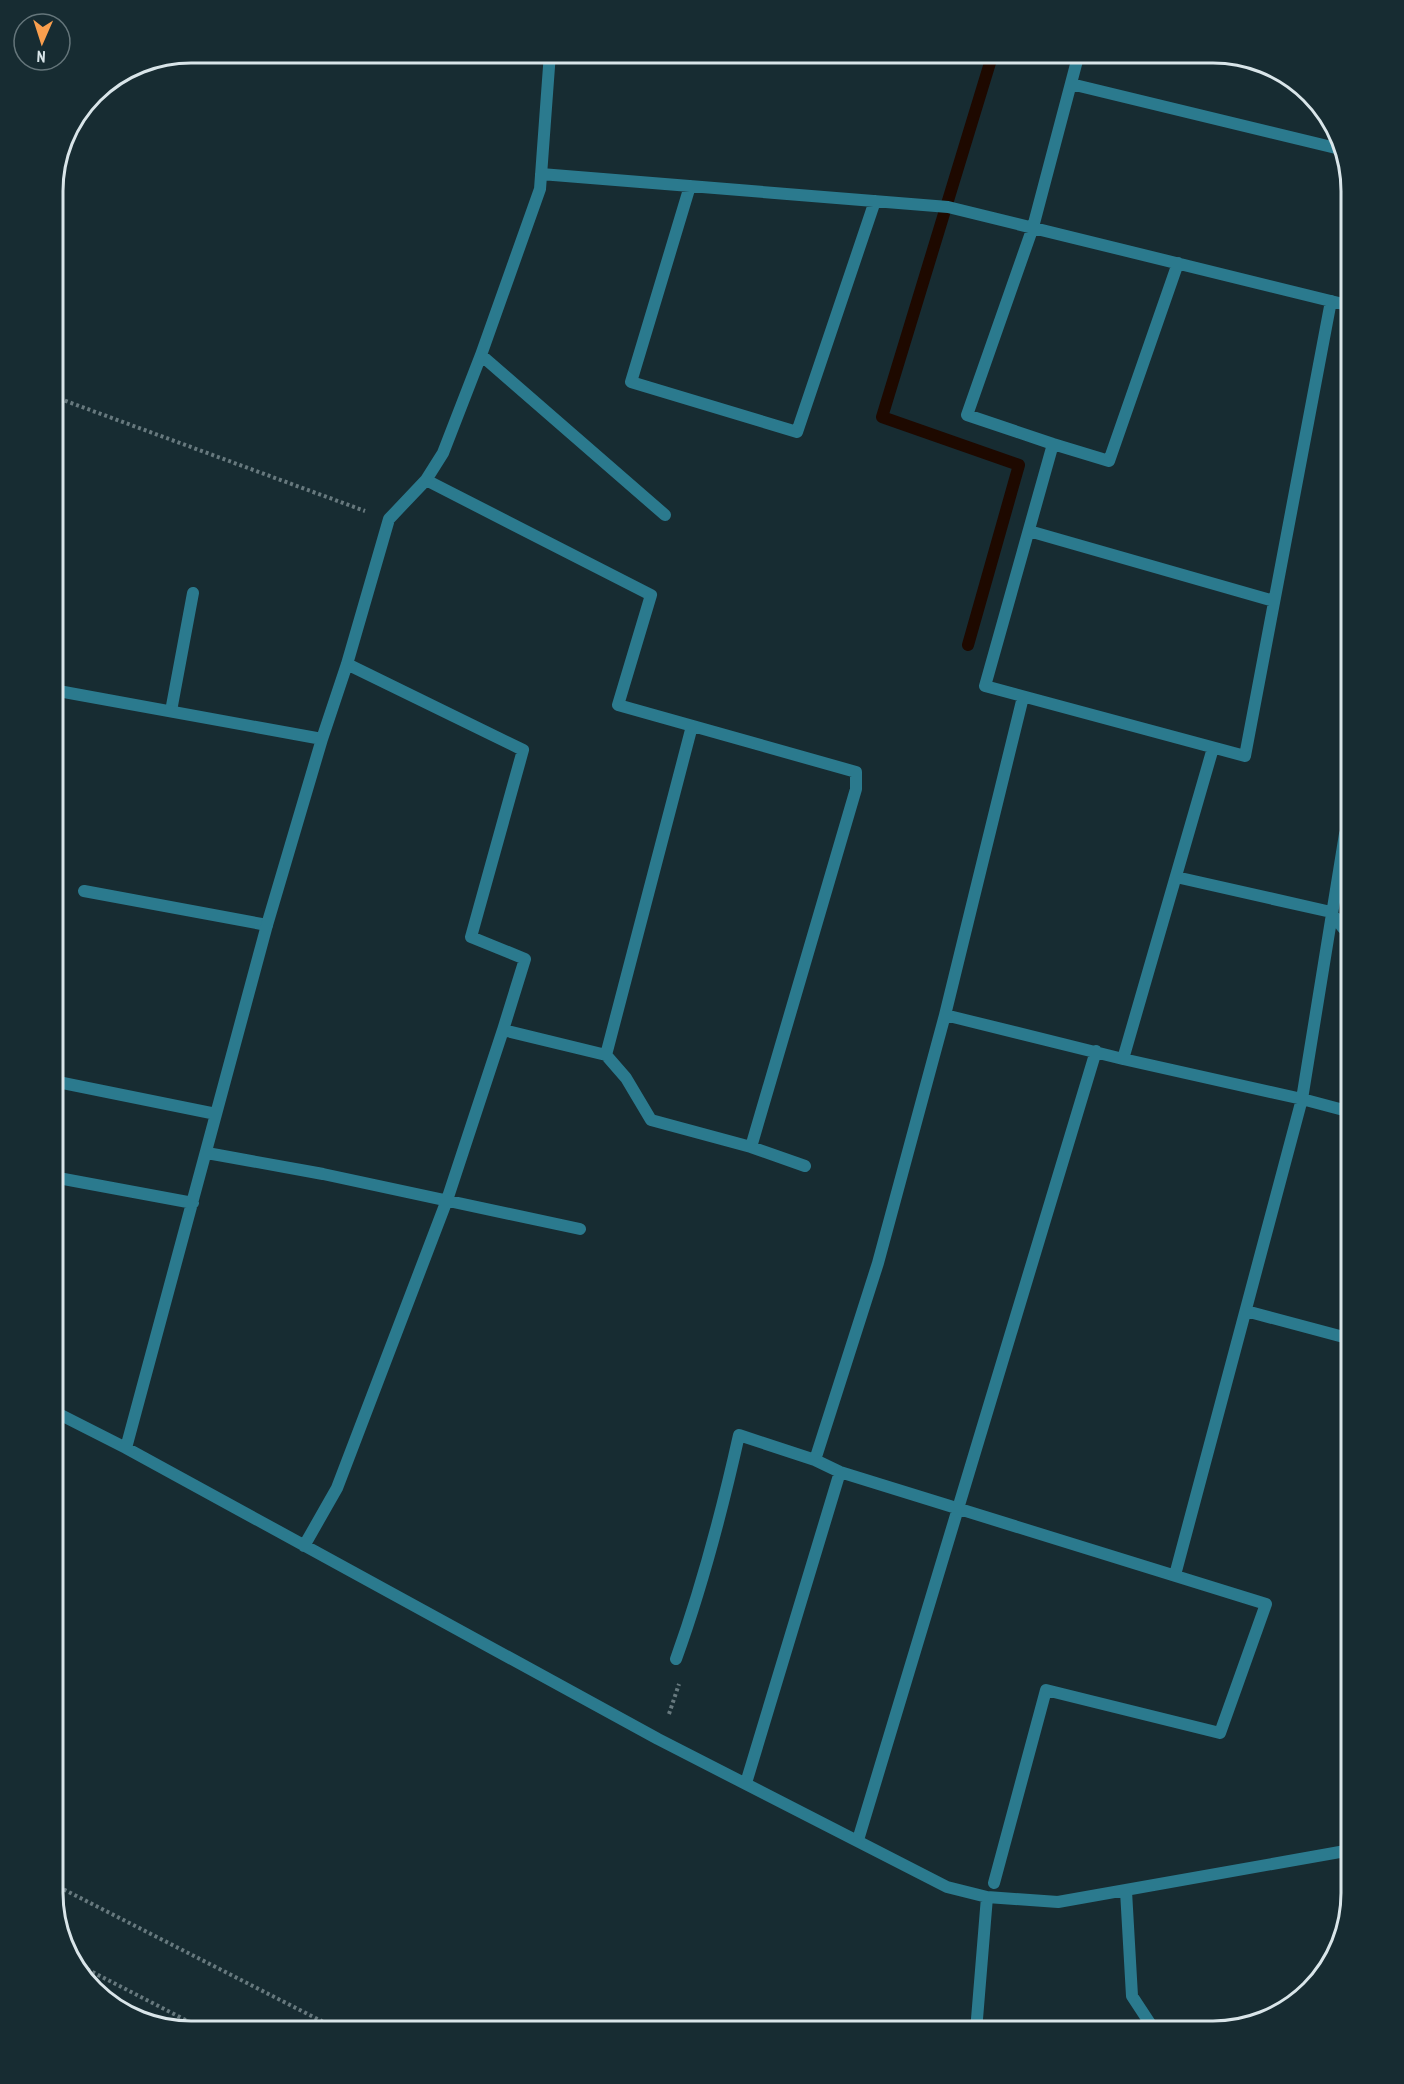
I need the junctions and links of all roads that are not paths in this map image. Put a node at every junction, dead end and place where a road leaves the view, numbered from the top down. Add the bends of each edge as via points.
1 (549, 63) edge
2 (1076, 63) edge
3 (1071, 84) junction
4 (1333, 147) edge
5 (541, 174) junction
6 (690, 186) junction
7 (875, 201) junction
8 (1033, 227) junction
9 (1178, 263) junction
10 (1331, 301) junction
11 (1341, 303) edge
12 (482, 355) junction
13 (1053, 444) junction
14 (426, 480) junction
15 (665, 515) dead end
16 (1029, 531) junction
17 (193, 593) dead end
18 (1274, 601) junction
19 (347, 664) junction
20 (63, 692) edge
21 (1023, 697) junction
22 (171, 711) junction
23 (692, 726) junction
24 (322, 739) junction
25 (1213, 748) junction
26 (1341, 856) edge
27 (1176, 877) junction
28 (84, 891) dead end
29 (1331, 912) junction
30 (267, 925) junction
31 (1341, 927) edge
32 (945, 1016) junction
33 (503, 1030) junction
34 (1096, 1051) junction
35 (606, 1055) junction
36 (1123, 1059) junction
37 (63, 1084) edge
38 (1302, 1099) junction
39 (1341, 1109) edge
40 (216, 1114) junction
41 (751, 1148) junction
42 (207, 1153) junction
43 (805, 1166) dead end
44 (63, 1179) edge
45 (447, 1200) junction
46 (193, 1203) junction
47 (580, 1229) dead end
48 (1246, 1311) junction
49 (1341, 1336) edge
50 (63, 1416) edge
51 (126, 1448) junction
52 (815, 1460) junction
53 (840, 1473) junction
54 (958, 1510) junction
55 (304, 1546) junction
56 (1175, 1575) junction
57 (676, 1659) road end
58 (746, 1783) junction
59 (858, 1840) junction
60 (1341, 1852) edge
61 (994, 1883) dead end
62 (1126, 1891) junction
63 (987, 1897) junction
64 (977, 2021) edge
65 (1148, 2021) edge

1 - 5 street
2 - 3 street
3 - 4 street
3 - 8 street
5 - 6 street
5 - 12 street via 540,189
6 - 7 street
6 - 7 street via 631,382 797,432
7 - 8 street via 948,207
8 - 9 street
8 - 13 street via 967,415
9 - 10 street
9 - 13 street via 1109,461
10 - 11 street
10 - 18 street
12 - 14 street via 443,453
12 - 15 street
13 - 16 street
14 - 19 street via 389,519
14 - 23 street via 651,595 618,705
16 - 18 street
16 - 21 street via 985,686
17 - 22 street
18 - 25 street via 1245,756
19 - 24 street
19 - 33 street via 523,750 471,937 525,959
20 - 22 street
21 - 25 street
21 - 32 street
22 - 24 street
23 - 35 street
23 - 41 street via 856,772 856,789
24 - 30 street
25 - 27 street
26 - 29 street
27 - 29 street
27 - 36 street
28 - 30 street
29 - 31 street
29 - 38 street
30 - 40 street
32 - 34 street
32 - 52 street via 878,1263
33 - 35 street
33 - 45 street
34 - 36 street
34 - 54 street
35 - 41 street via 626,1078 651,1119
36 - 38 street
37 - 40 street
38 - 39 street
38 - 48 street
40 - 42 street
41 - 43 street
42 - 45 street
42 - 46 street
44 - 46 street
45 - 47 street
45 - 55 street via 337,1488
46 - 51 street
48 - 49 street
48 - 56 street
50 - 51 street
51 - 55 street
52 - 53 street
52 - 57 street via 740,1435 726,1495
53 - 54 street
53 - 58 street
54 - 56 street
54 - 59 street
55 - 58 street
56 - 61 street via 1266,1604 1220,1733 1046,1690
58 - 59 street
59 - 63 street via 947,1887
60 - 62 street
62 - 63 street via 1058,1902
62 - 65 street via 1132,1996
63 - 64 street

